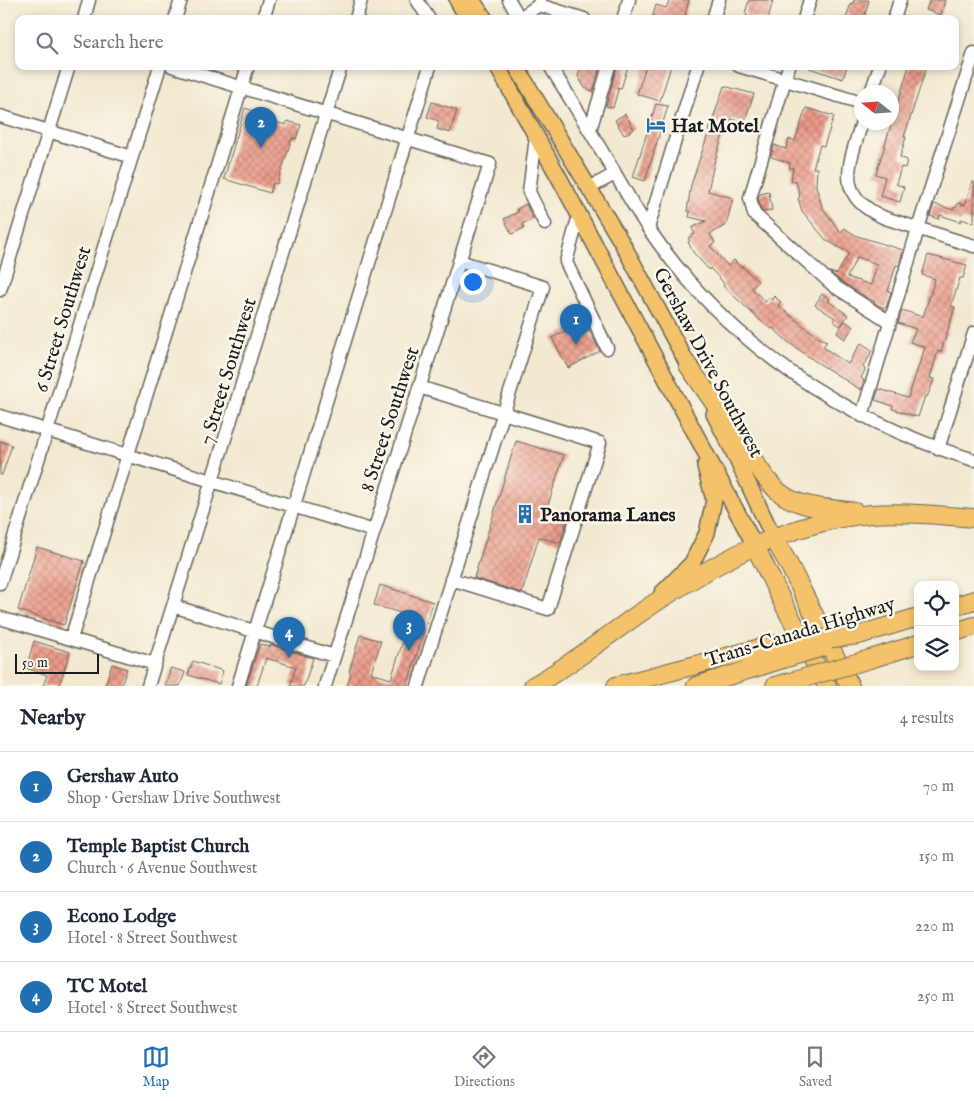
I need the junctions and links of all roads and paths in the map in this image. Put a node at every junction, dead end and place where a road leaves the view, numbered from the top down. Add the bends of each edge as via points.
1 (90, 0) edge
2 (181, 0) edge
3 (269, 0) edge
4 (361, 0) edge
5 (417, 0) edge
6 (457, 0) edge
7 (472, 0) edge
8 (509, 0) edge
9 (629, 0) edge
10 (719, 0) edge
11 (810, 0) edge
12 (900, 0) edge
13 (540, 2) edge
14 (85, 15) edge
15 (176, 15) edge
16 (264, 15) edge
17 (357, 15) edge
18 (426, 15) edge
19 (464, 15) edge
20 (482, 15) edge
21 (518, 15) edge
22 (525, 15) edge
23 (572, 15) edge
24 (624, 15) edge
25 (714, 15) edge
26 (805, 15) edge
27 (895, 15) edge
28 (974, 53) edge
29 (68, 70) edge
30 (159, 70) edge
31 (185, 70) edge
32 (247, 70) edge
33 (340, 70) edge
34 (429, 70) edge
35 (499, 70) edge
36 (518, 70) edge
37 (608, 70) edge
38 (697, 70) edge
39 (752, 70) edge
40 (788, 70) edge
41 (879, 70) edge
42 (560, 72) edge
43 (785, 80) junction
44 (874, 85) edge
45 (242, 88) junction
46 (854, 101) edge
47 (327, 114) junction
48 (0, 116) edge
49 (590, 130) junction
50 (860, 130) edge
51 (48, 131) junction
52 (536, 137) junction
53 (408, 138) junction
54 (132, 157) junction
55 (616, 174) junction
56 (589, 188) junction
57 (579, 215) junction
58 (545, 224) dead end
59 (648, 228) junction
60 (918, 228) junction
61 (974, 246) edge
62 (459, 260) junction
63 (0, 290) edge
64 (890, 322) junction
65 (974, 332) edge
66 (607, 348) dead end
67 (688, 365) junction
68 (419, 387) junction
69 (673, 394) junction
70 (503, 414) junction
71 (0, 416) edge
72 (862, 416) junction
73 (47, 430) junction
74 (938, 448) junction
75 (128, 456) junction
76 (974, 460) edge
77 (212, 482) junction
78 (293, 507) junction
79 (870, 514) junction
80 (974, 518) edge
81 (374, 531) junction
82 (774, 539) junction
83 (756, 546) junction
84 (451, 579) junction
85 (0, 583) edge
86 (974, 600) edge
87 (959, 605) edge
88 (173, 606) junction
89 (641, 613) junction
90 (0, 618) edge
91 (914, 618) edge
92 (974, 626) edge
93 (959, 631) edge
94 (255, 632) junction
95 (859, 635) junction
96 (974, 636) edge
97 (71, 639) junction
98 (959, 639) edge
99 (914, 645) edge
100 (914, 649) edge
101 (334, 656) junction
102 (870, 658) junction
103 (155, 664) junction
104 (783, 684) edge
105 (148, 686) edge
106 (238, 686) edge
107 (325, 686) edge
108 (418, 686) edge
109 (533, 686) edge
110 (616, 686) edge
111 (696, 686) edge
112 (827, 686) edge
113 (850, 686) edge

1 - 14 street
2 - 15 street
3 - 16 street
4 - 17 street
5 - 18 street
6 - 19 main road
7 - 20 main road
8 - 21 street
9 - 24 street
10 - 25 street
11 - 26 street
12 - 27 street
13 - 22 street
13 - 23 street
28 - 60 street
29 - 51 street
30 - 54 street, 6 Street Southwest
31 - 45 street
32 - 45 street
33 - 47 street, 7 Street Southwest
34 - 53 street
35 - 52 main road
36 - 56 main road, Gershaw Drive Southwest
37 - 49 street
38 - 59 street
39 - 43 street
40 - 43 street
41 - 44 street
42 - 49 street
43 - 46 street
43 - 64 street via 750,198 754,214 834,286
45 - 47 street
45 - 75 street
47 - 53 street
47 - 77 street, 7 Street Southwest
48 - 51 street
49 - 55 street
50 - 60 street via 850,163 850,188 857,200 874,213
51 - 54 street
51 - 63 street
52 - 57 main road
52 - 58 street via 529,192
53 - 62 street, 8 Street Southwest via 490,164
53 - 78 street
54 - 73 street, 6 Street Southwest
55 - 56 street
55 - 59 street
56 - 67 main road, Gershaw Drive Southwest
57 - 66 street via 566,262
57 - 69 main road
59 - 72 street via 703,297 734,327 796,376
60 - 61 street
60 - 64 street
62 - 68 street, 8 Street Southwest
62 - 70 street via 543,287
64 - 72 street
65 - 74 street
67 - 79 highway via 764,477 780,492 815,507
67 - 82 main road, Gershaw Drive Southwest
68 - 70 street
68 - 81 street, 8 Street Southwest
69 - 83 main road
69 - 89 main road via 706,468 713,508 704,542 692,563
70 - 84 street
70 - 84 street via 600,443 548,609
71 - 73 street
72 - 74 street
73 - 75 street
73 - 85 street, 6 Street Southwest
74 - 76 street
75 - 77 street
75 - 97 street
77 - 78 street
77 - 88 street, 7 Street Southwest
78 - 81 street
78 - 94 street
79 - 80 highway
79 - 82 highway via 808,526
81 - 101 street, 8 Street Southwest
82 - 83 highway
82 - 113 highway, Gershaw Drive Southwest
83 - 89 highway via 698,576
83 - 112 highway
84 - 108 street
86 - 87 highway
88 - 94 street
88 - 103 street, 7 Street Southwest
89 - 109 highway
90 - 97 street
91 - 95 highway, Trans-Canada Highway
92 - 93 highway
94 - 101 street
94 - 106 street
95 - 110 highway, bridge via 772,645
95 - 111 highway, Trans-Canada Highway, bridge
96 - 98 highway
97 - 103 street
99 - 102 highway
100 - 102 highway
101 - 107 street, 8 Street Southwest
102 - 104 highway, bridge
103 - 105 street, 7 Street Southwest

